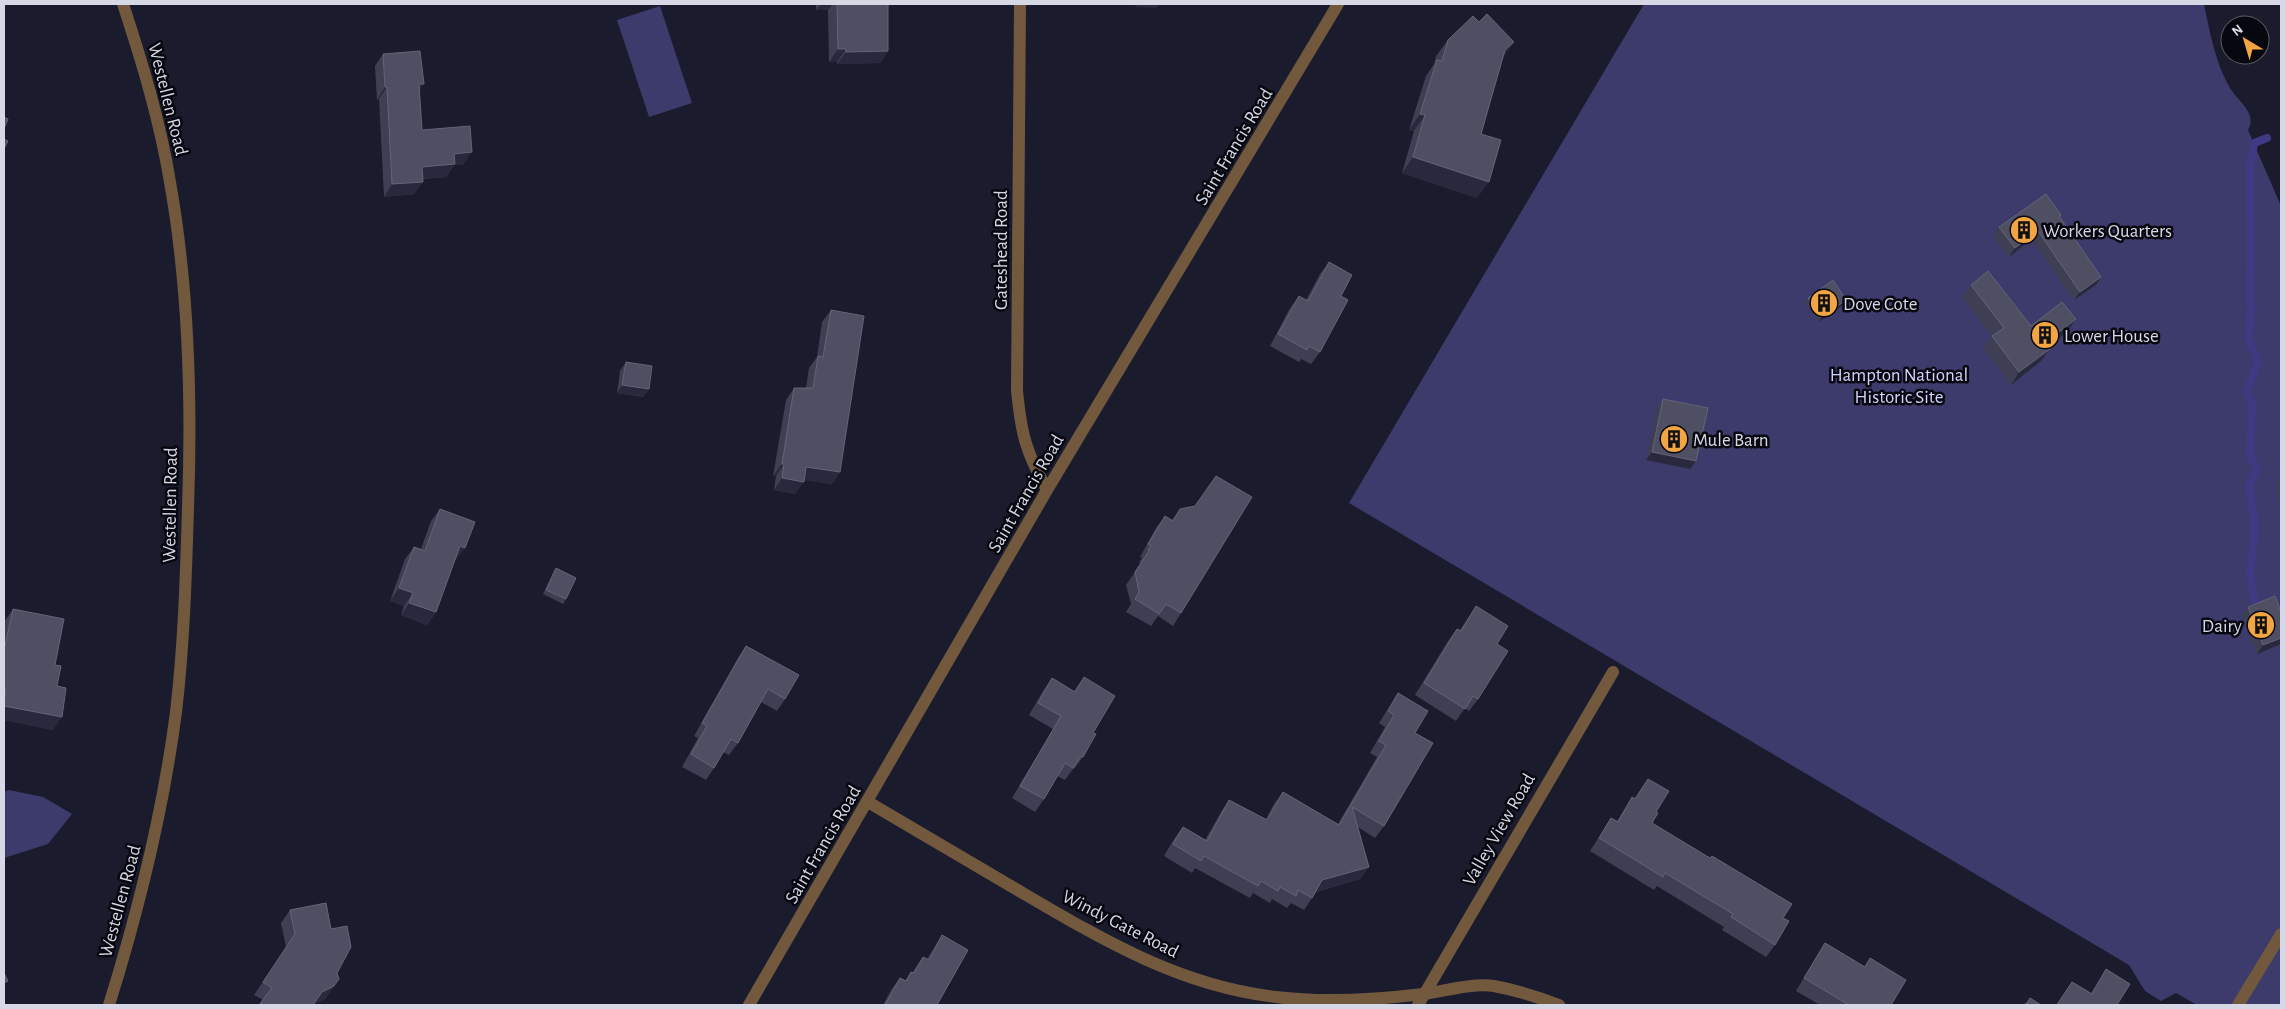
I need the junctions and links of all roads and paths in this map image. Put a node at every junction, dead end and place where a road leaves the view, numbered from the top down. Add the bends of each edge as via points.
1 (123, 4) edge
2 (1020, 4) edge
3 (1338, 4) edge
4 (1047, 490) junction
5 (1612, 672) dead end
6 (868, 802) junction
7 (2281, 934) edge
8 (1420, 999) edge
9 (109, 1005) edge
10 (749, 1005) edge
11 (1559, 1005) edge
12 (2238, 1005) edge

1 - 9 street, Westellen Road via 149,88 178,231 189,356 189,478 186,578 176,711 154,840
2 - 4 street, Gateshead Road via 1017,390 1029,458
3 - 4 street, Saint Francis Road
4 - 6 street, Saint Francis Road
5 - 8 street, Valley View Road
6 - 8 street, Windy Gate Road via 1095,936 1156,966 1215,985 1275,997 1335,1002
6 - 10 street, Saint Francis Road
7 - 12 street
8 - 11 street, Windy Gate Road via 1460,987 1492,986

